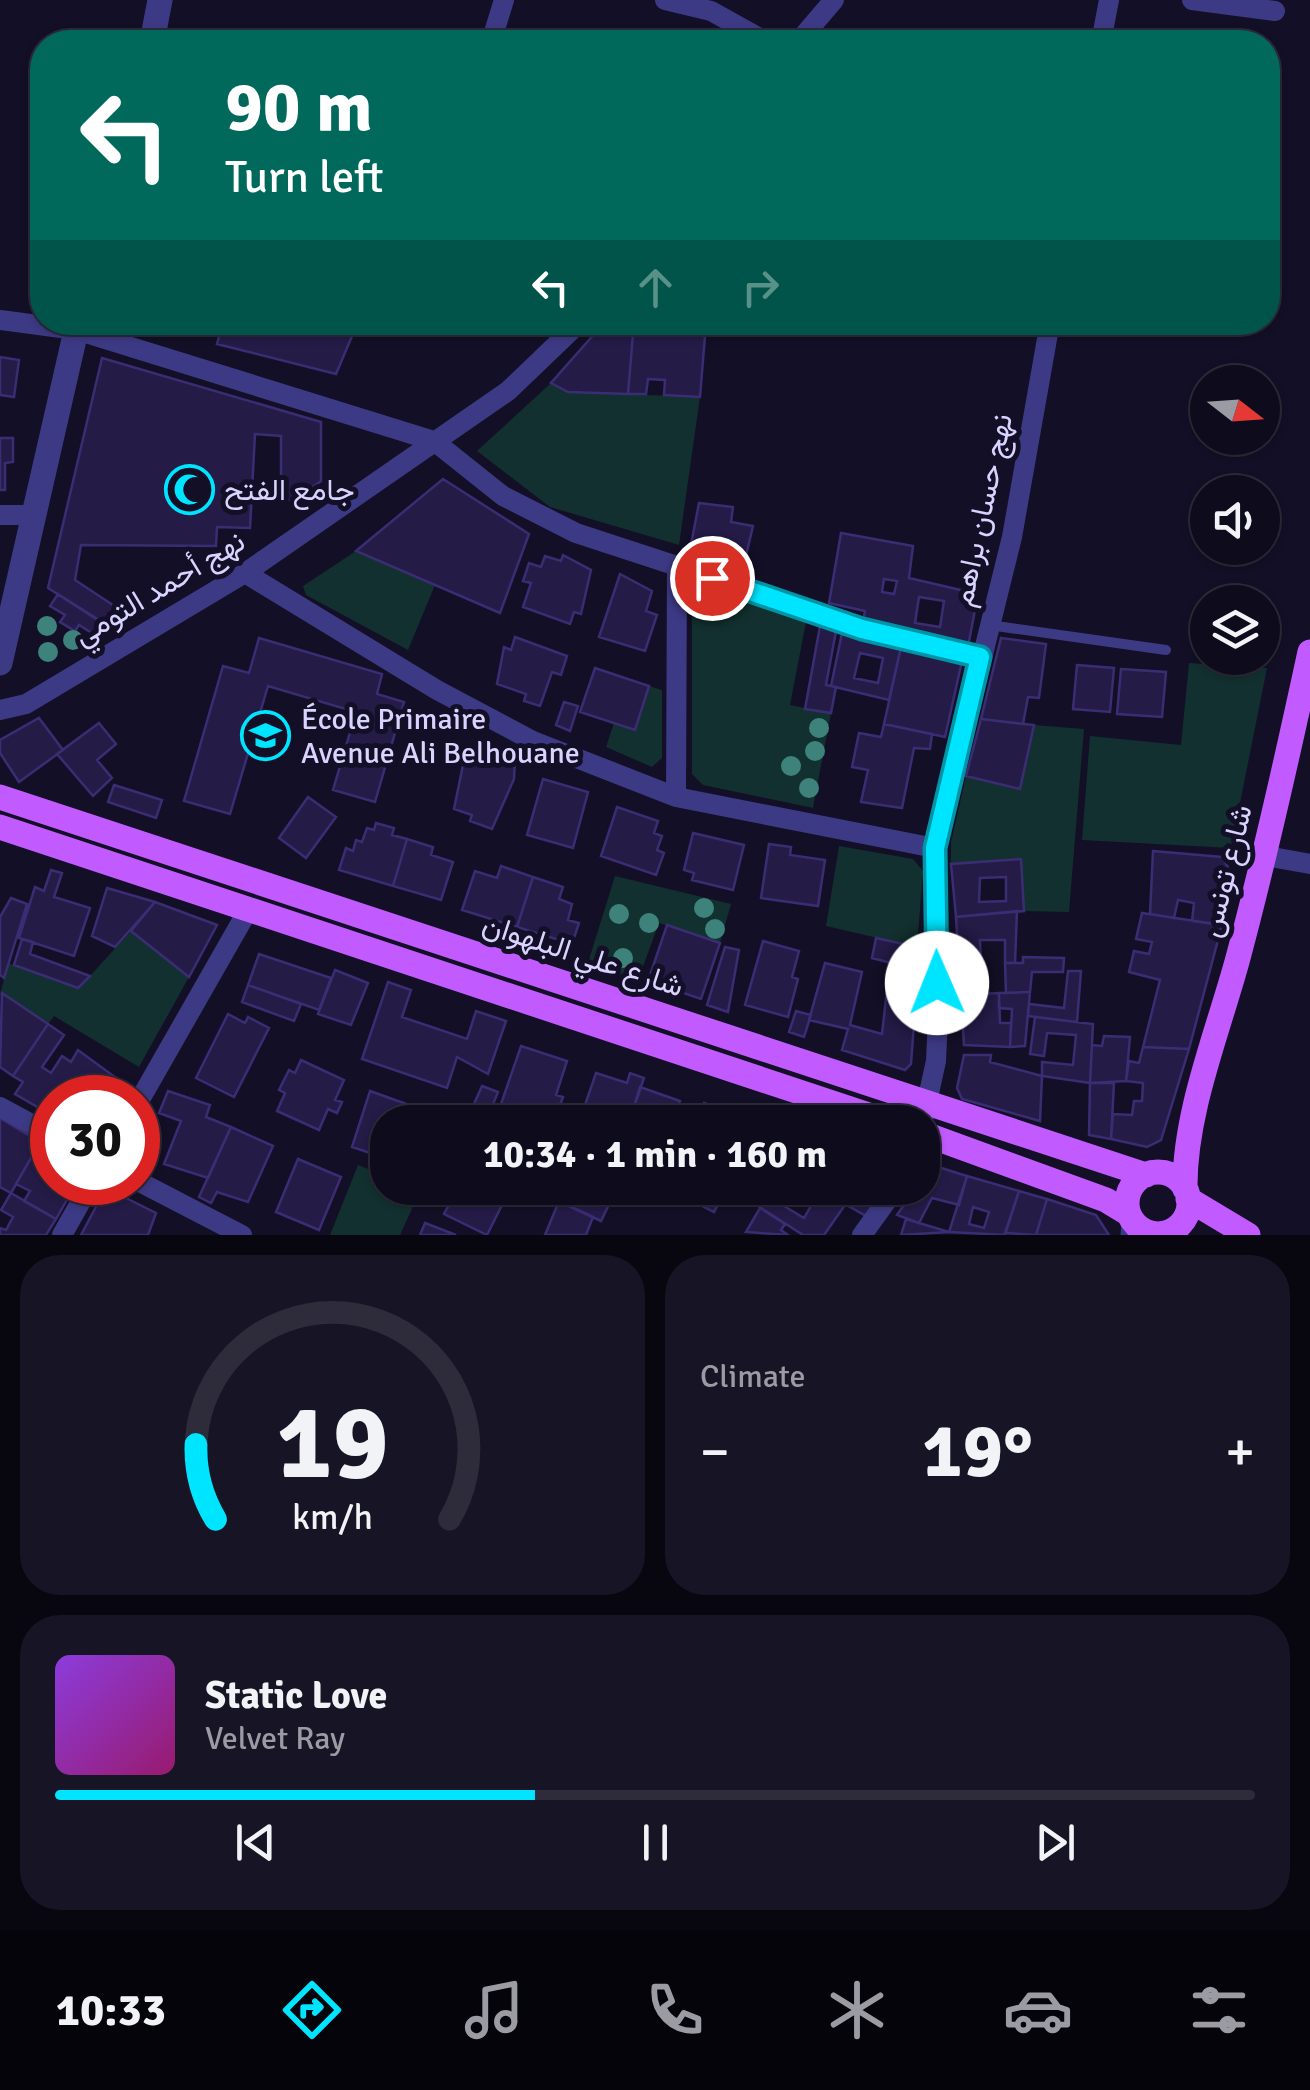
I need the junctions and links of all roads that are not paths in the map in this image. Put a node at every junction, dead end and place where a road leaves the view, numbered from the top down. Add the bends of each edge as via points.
1 (160, 0) edge
2 (504, 0) edge
3 (665, 0) edge
4 (834, 0) edge
5 (1108, 0) edge
6 (1192, 0) edge
7 (1276, 10) dead end
8 (154, 30) edge
9 (495, 30) edge
10 (745, 30) edge
11 (808, 30) edge
12 (1103, 30) edge
13 (0, 320) edge
14 (30, 322) edge
15 (75, 335) edge
16 (105, 335) edge
17 (566, 335) edge
18 (1048, 335) edge
19 (434, 441) junction
20 (0, 515) edge
21 (32, 516) junction
22 (678, 566) junction
23 (244, 573) junction
24 (851, 623) joint
25 (988, 625) junction
26 (1166, 650) dead end
27 (1310, 652) edge
28 (980, 657) junction
29 (0, 662) edge
30 (0, 710) edge
31 (2, 797) edge
32 (676, 797) junction
33 (0, 827) edge
34 (935, 848) junction
35 (1266, 856) junction
36 (1310, 864) edge
37 (247, 912) junction
38 (154, 1075) edge
39 (1198, 1104) junction
40 (838, 1105) edge
41 (899, 1105) edge
42 (926, 1105) edge
43 (0, 1106) edge
44 (940, 1118) edge
45 (30, 1123) edge
46 (940, 1140) edge
47 (1148, 1174) junction
48 (160, 1192) edge
49 (1187, 1194) junction
50 (79, 1205) edge
51 (884, 1205) edge
52 (1132, 1224) edge
53 (1167, 1234) edge
54 (62, 1235) edge
55 (242, 1235) edge
56 (862, 1235) edge
57 (1248, 1235) edge

1 - 8 street
2 - 9 street
3 - 10 street via 711,11
4 - 11 street
5 - 12 street
6 - 7 street
13 - 14 street
15 - 21 street
16 - 19 street
17 - 19 street, نهج أحمد التومي via 508,390
18 - 25 street, نهج حسان براهم via 1012,536
19 - 22 street via 503,496 551,521
19 - 23 street, نهج أحمد التومي
20 - 21 street
21 - 29 street
22 - 24 street
22 - 32 street
23 - 30 street, نهج أحمد التومي via 26,704
23 - 32 street via 516,732
24 - 28 lane
25 - 26 lane
25 - 28 street, نهج حسان براهم
27 - 35 main road, شارع تونس
28 - 34 street, نهج حسان براهم
31 - 41 main road, شارع علي البلهوان
32 - 34 street
33 - 37 main road
34 - 42 street, نهج حسان براهم via 938,1017
35 - 36 street
35 - 39 main road, شارع تونس
37 - 38 street
37 - 40 main road
39 - 47 main road, شارع تونس via 1171,1154
39 - 49 main road, شارع تونس via 1185,1165
43 - 45 street
44 - 47 main road, شارع علي البلهوان
46 - 52 main road via 1106,1200
47 - 49 main road via 1174,1177
47 - 52 main road via 1128,1196
48 - 55 street
49 - 53 main road via 1184,1219
49 - 57 main road
50 - 54 street
51 - 56 street
52 - 53 main road

